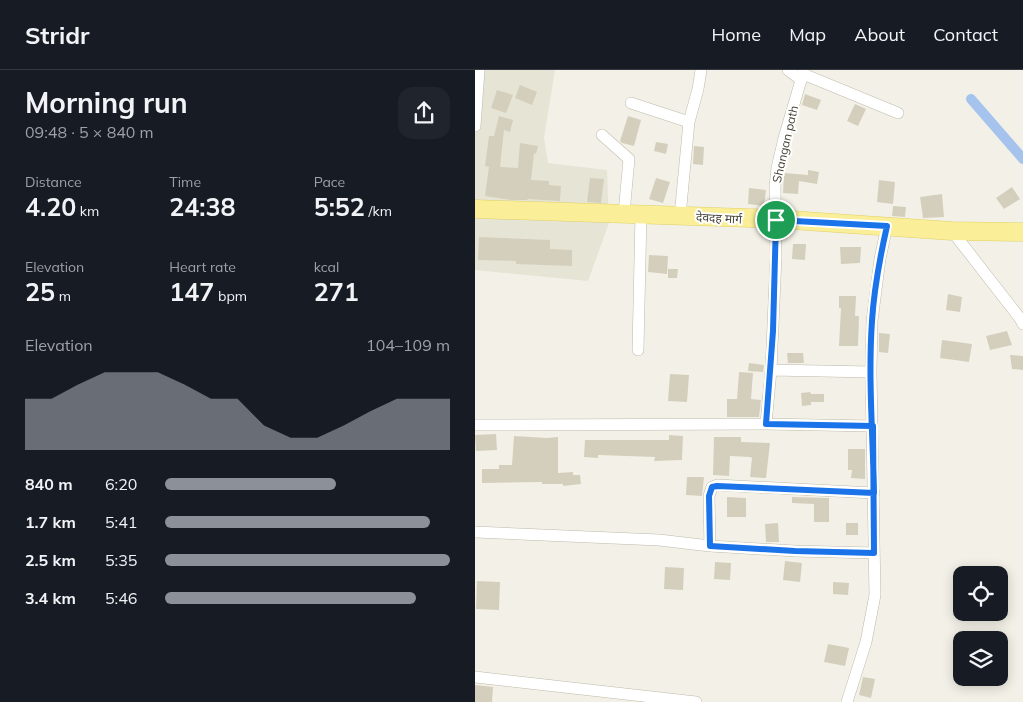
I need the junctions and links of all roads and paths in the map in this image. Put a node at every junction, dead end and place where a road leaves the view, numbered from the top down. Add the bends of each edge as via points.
1 (479, 70) edge
2 (701, 70) edge
3 (788, 70) edge
4 (803, 75) edge
5 (631, 103) dead end
6 (898, 113) dead end
7 (689, 122) junction
8 (475, 126) edge
9 (602, 136) dead end
10 (475, 208) edge
11 (633, 214) junction
12 (680, 216) junction
13 (776, 220) junction
14 (887, 226) junction
15 (952, 231) junction
16 (1023, 232) edge
17 (1023, 324) edge
18 (638, 350) dead end
19 (771, 370) junction
20 (871, 372) junction
21 (766, 424) junction
22 (475, 425) edge
23 (873, 426) junction
24 (874, 493) junction
25 (475, 532) edge
26 (710, 546) junction
27 (874, 553) junction
28 (475, 676) edge
29 (696, 702) edge
30 (847, 702) edge

1 - 8 street
2 - 7 street
3 - 4 street
4 - 6 street
4 - 13 street, Shangan path via 777,168
5 - 7 street
7 - 12 street
9 - 11 street via 629,159
10 - 11 main road, देवदह मार्ग
11 - 12 main road, देवदह मार्ग
11 - 18 street
12 - 13 main road, देवदह मार्ग
13 - 14 main road, देवदह मार्ग
13 - 19 street, Shangan path
14 - 15 main road, देवदह मार्ग
14 - 20 street via 872,321
15 - 16 main road, देवदह मार्ग
15 - 17 street
19 - 20 street
19 - 21 street, Shangan path
20 - 23 street
21 - 22 street
21 - 23 street
23 - 24 street
24 - 26 street via 712,487 709,496
24 - 27 street
25 - 26 street via 659,540
26 - 27 street
27 - 30 street via 872,616
28 - 29 street

